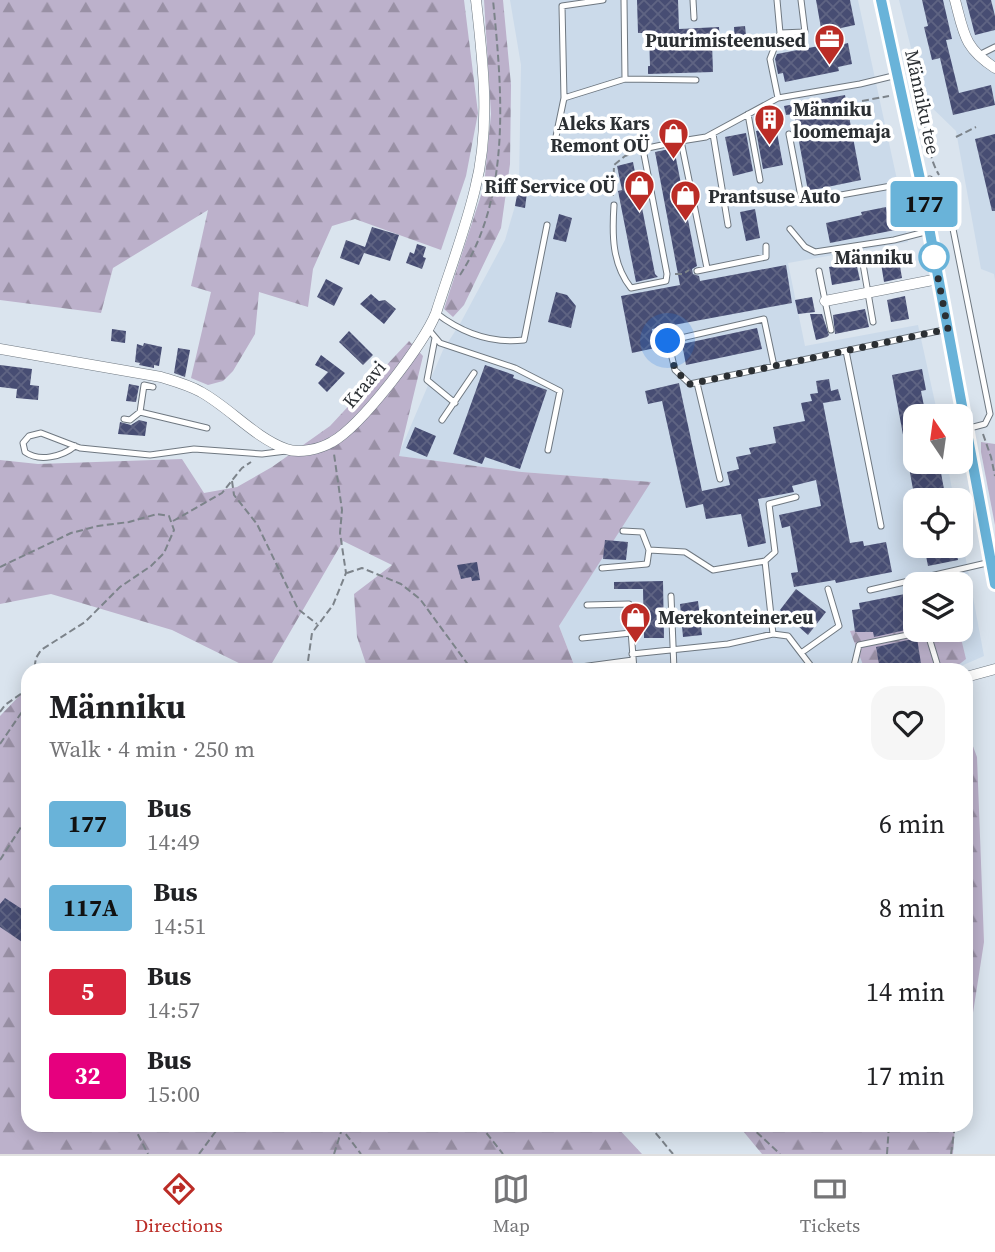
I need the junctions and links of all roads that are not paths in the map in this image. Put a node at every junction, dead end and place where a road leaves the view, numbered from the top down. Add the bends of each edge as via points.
1 (476, 0) edge
2 (603, 0) edge
3 (624, 0) edge
4 (693, 0) edge
5 (777, 0) edge
6 (801, 0) edge
7 (881, 0) edge
8 (955, 0) edge
9 (694, 18) dead end
10 (780, 33) junction
11 (995, 47) edge
12 (977, 56) junction
13 (995, 68) edge
14 (897, 75) junction
15 (625, 79) junction
16 (696, 80) dead end
17 (564, 98) junction
18 (778, 98) junction
19 (748, 114) junction
20 (713, 134) junction
21 (789, 134) dead end
22 (681, 141) junction
23 (553, 151) dead end
24 (920, 179) junction
25 (760, 180) dead end
26 (614, 205) road end
27 (547, 225) dead end
28 (728, 225) dead end
29 (790, 229) dead end
30 (929, 231) junction
31 (766, 246) dead end
32 (863, 264) dead end
33 (707, 268) junction
34 (697, 271) road end
35 (819, 271) dead end
36 (938, 279) junction
37 (868, 293) junction
38 (825, 302) junction
39 (436, 313) junction
40 (873, 322) dead end
41 (948, 329) junction
42 (831, 330) dead end
43 (432, 334) junction
44 (0, 349) edge
45 (846, 351) junction
46 (775, 366) junction
47 (474, 373) dead end
48 (697, 383) junction
49 (153, 387) dead end
50 (455, 403) junction
51 (140, 412) junction
52 (124, 419) dead end
53 (442, 420) dead end
54 (977, 426) junction
55 (207, 428) dead end
56 (75, 446) junction
57 (548, 450) dead end
58 (289, 451) junction
59 (720, 479) dead end
60 (796, 498) dead end
61 (881, 526) dead end
62 (623, 531) dead end
63 (649, 550) junction
64 (765, 561) junction
65 (991, 562) junction
66 (602, 568) dead end
67 (995, 584) edge
68 (828, 589) dead end
69 (870, 590) dead end
70 (671, 596) dead end
71 (587, 605) dead end
72 (631, 633) junction
73 (773, 634) junction
74 (582, 638) dead end
75 (673, 649) junction
76 (801, 653) junction
77 (632, 657) junction
78 (601, 663) edge
79 (633, 663) edge
80 (674, 663) edge
81 (809, 663) edge
82 (855, 663) edge
83 (937, 663) edge
84 (995, 669) edge
85 (973, 675) edge

1 - 39 street, Kraavi via 484,121 476,187
2 - 17 lane via 562,6
3 - 15 lane
4 - 9 lane
5 - 10 lane
6 - 10 lane via 805,32
7 - 14 street, Männiku tee
8 - 12 street via 964,36
10 - 18 lane via 770,59
11 - 12 lane
12 - 13 street
14 - 18 lane
14 - 24 street, Männiku tee
15 - 16 lane
15 - 17 lane
17 - 23 lane
18 - 19 lane
19 - 20 lane
19 - 25 lane
20 - 22 lane
20 - 28 lane
21 - 24 lane via 802,202
22 - 26 lane via 643,149 666,281 631,288 621,274 612,230
22 - 33 lane
24 - 30 street, Männiku tee
24 - 54 lane via 930,178 947,199 990,414
27 - 39 lane via 524,340 476,337
29 - 30 lane via 805,247 816,252
30 - 36 street, Männiku tee
31 - 33 lane via 766,257
32 - 37 lane
33 - 34 lane
35 - 38 lane
36 - 37 street
36 - 41 street, Männiku tee
37 - 38 street
37 - 40 lane
38 - 42 lane
39 - 43 street, Kraavi
41 - 45 lane
41 - 54 street, Männiku tee
43 - 50 lane via 427,380
43 - 57 lane via 440,343 515,368 560,391
43 - 58 street, Kraavi via 374,403 332,443
44 - 58 street via 185,384
45 - 46 lane
45 - 61 lane
46 - 48 lane
46 - 48 lane via 764,319 668,341 675,370 690,384
47 - 50 lane
48 - 59 lane
49 - 51 lane via 144,385
50 - 53 lane
51 - 52 lane
51 - 55 lane
54 - 65 street, Männiku tee
56 - 56 lane via 41,433 23,443 33,458 46,458
56 - 58 lane via 150,455 194,449 262,454
60 - 64 lane via 769,504 775,552
62 - 63 lane via 642,532
63 - 64 lane via 685,552 713,570
63 - 66 lane via 647,564
64 - 73 lane
65 - 67 street, Männiku tee
65 - 69 lane
68 - 76 lane via 839,626
70 - 75 lane
71 - 72 lane via 629,604
72 - 74 lane
72 - 77 lane
73 - 75 lane
73 - 76 lane via 788,636
75 - 77 lane
75 - 80 lane
76 - 81 lane
77 - 78 lane
77 - 79 lane
82 - 83 lane via 859,645 927,631
84 - 85 street

